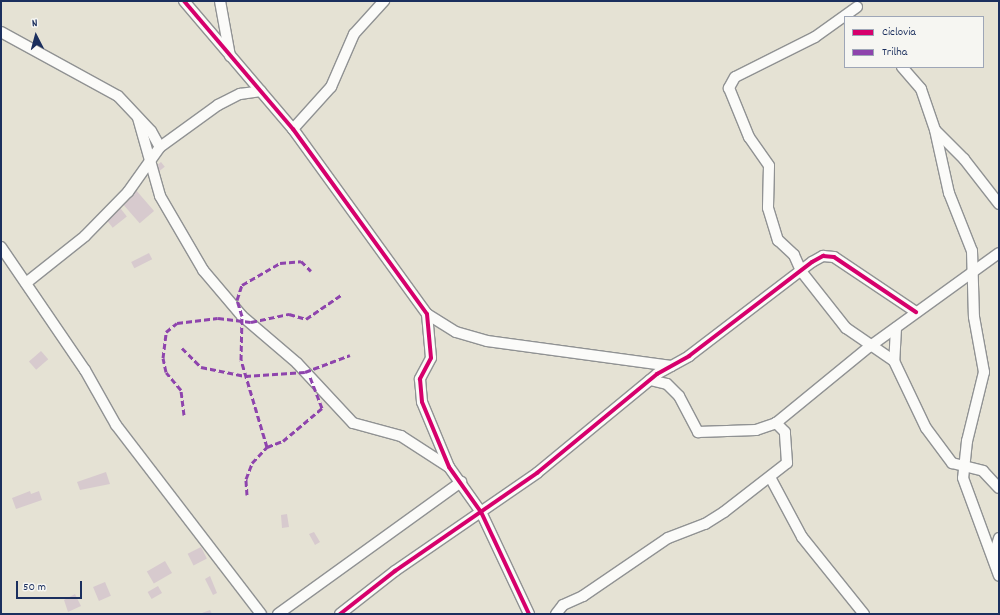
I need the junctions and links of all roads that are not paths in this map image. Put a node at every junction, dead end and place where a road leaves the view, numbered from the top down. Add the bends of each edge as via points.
1 (184, 1) edge
2 (220, 1) edge
3 (384, 1) edge
4 (858, 8) edge
5 (846, 16) edge
6 (844, 17) edge
7 (1, 32) edge
8 (231, 58) junction
9 (903, 68) edge
10 (261, 92) junction
11 (138, 118) junction
12 (293, 129) junction
13 (935, 130) junction
14 (160, 147) junction
15 (150, 160) junction
16 (999, 204) edge
17 (1, 247) edge
18 (999, 253) edge
19 (801, 271) junction
20 (973, 275) junction
21 (26, 283) junction
22 (916, 312) junction
23 (427, 314) junction
24 (896, 328) junction
25 (869, 347) junction
26 (894, 361) junction
27 (671, 366) junction
28 (650, 380) junction
29 (776, 422) junction
30 (964, 466) junction
31 (449, 467) junction
32 (770, 477) junction
33 (461, 482) junction
34 (999, 488) edge
35 (482, 512) junction
36 (999, 538) edge
37 (993, 558) junction
38 (999, 576) edge
39 (262, 614) edge
40 (278, 614) edge
41 (340, 614) edge
42 (529, 614) edge
43 (556, 614) edge
44 (864, 614) edge

1 - 8 street
2 - 8 street
3 - 12 street via 354,34 331,87
4 - 5 street
6 - 19 street via 814,37 735,77 729,88 749,136 769,166 768,208 778,240 794,255
7 - 11 street via 118,96
8 - 10 street
9 - 13 street via 921,89
10 - 12 street
10 - 14 street via 240,94 218,105
11 - 14 street via 151,131
11 - 15 street
12 - 23 street
13 - 16 street via 964,159
13 - 20 street via 949,193 972,251
14 - 15 street
15 - 21 street via 128,192 85,236
15 - 31 street via 160,196 203,270 242,316 296,363 353,423 401,436
17 - 21 street
18 - 20 street
19 - 22 street via 823,256 834,257
19 - 25 street via 846,328
19 - 27 street
20 - 22 street
20 - 30 street via 974,317 984,372
21 - 39 street via 85,370 116,425
22 - 24 street
23 - 27 street via 456,332 487,341
23 - 31 street via 431,358 420,379 420,390
24 - 25 street
24 - 26 street
25 - 26 street
25 - 29 street
26 - 30 street via 926,428 952,464
27 - 28 street
28 - 29 street via 667,384 679,396 698,432 742,432
28 - 35 street via 537,473
29 - 32 street via 785,432 788,456 787,463
30 - 34 street via 983,471
30 - 37 street via 967,496
31 - 33 street
32 - 43 street via 705,524 668,538 583,596 563,605
32 - 44 street via 802,537
33 - 35 street
33 - 40 street
35 - 41 street via 395,571
35 - 42 street
36 - 37 street
37 - 38 street

